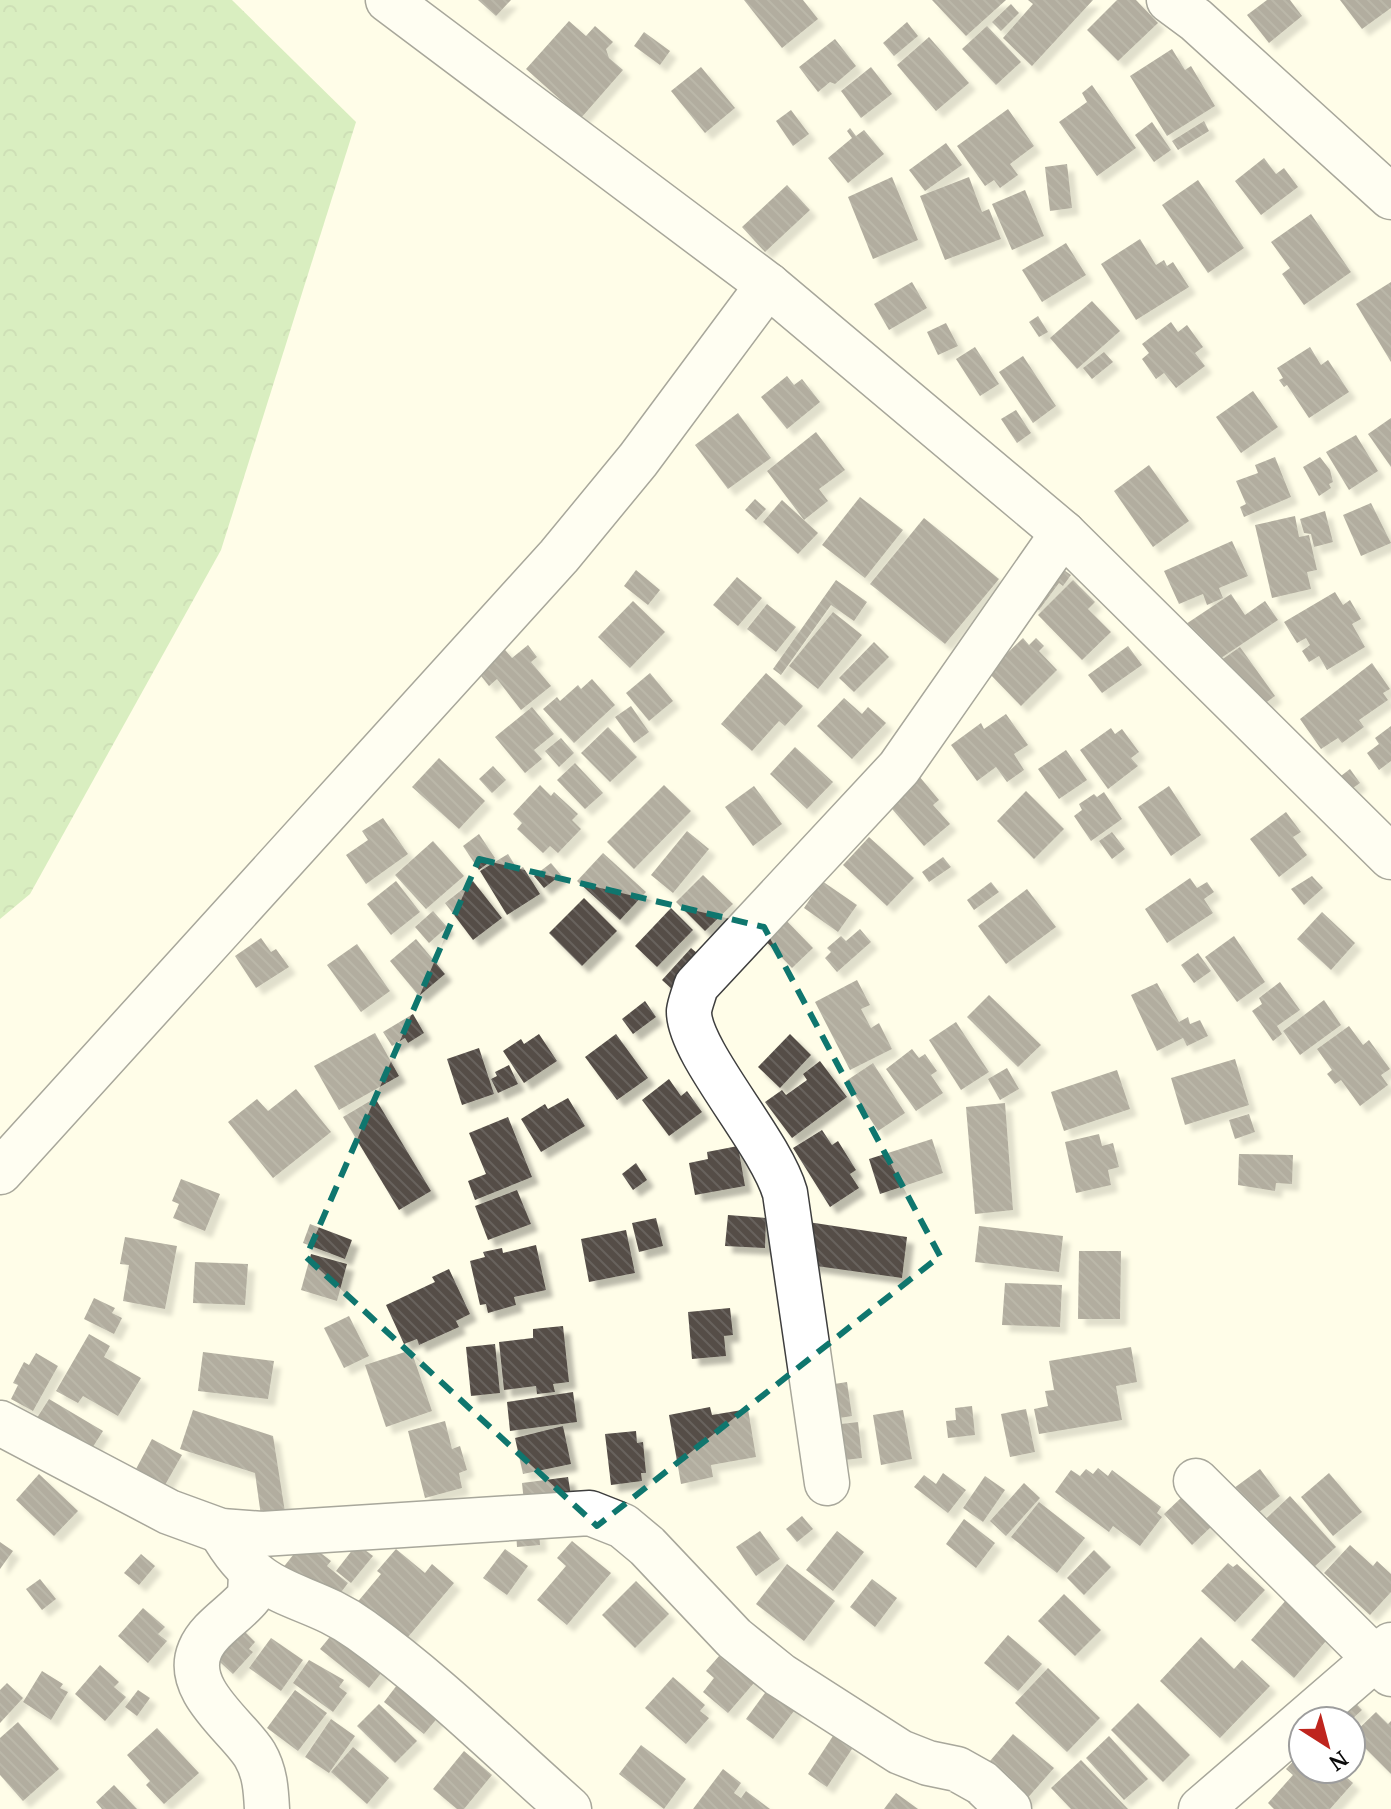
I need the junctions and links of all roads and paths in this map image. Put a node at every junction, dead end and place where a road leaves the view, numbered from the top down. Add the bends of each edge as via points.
1 (390, 0) edge
2 (1169, 0) edge
3 (1391, 197) edge
4 (768, 285) junction
5 (1063, 533) junction
6 (1391, 857) edge
7 (0, 1172) edge
8 (0, 1423) edge
9 (1196, 1481) dead end
10 (827, 1483) dead end
11 (221, 1531) junction
12 (251, 1574) junction
13 (1385, 1660) edge
14 (267, 1809) edge
15 (569, 1809) edge
16 (1009, 1809) edge
17 (1201, 1809) edge

1 - 4 street
2 - 3 street
4 - 5 street
4 - 7 street via 559,556
5 - 6 street
5 - 10 street via 899,768 696,986 689,1011 695,1038 778,1167
8 - 11 street via 169,1512
9 - 13 street
11 - 12 street
11 - 16 street via 262,1534 590,1513 623,1526 647,1546 734,1638 780,1675 900,1752 957,1769 982,1783
12 - 14 street via 250,1596 206,1638 198,1653 199,1671 217,1708 263,1770
12 - 15 street via 360,1629
13 - 17 street

